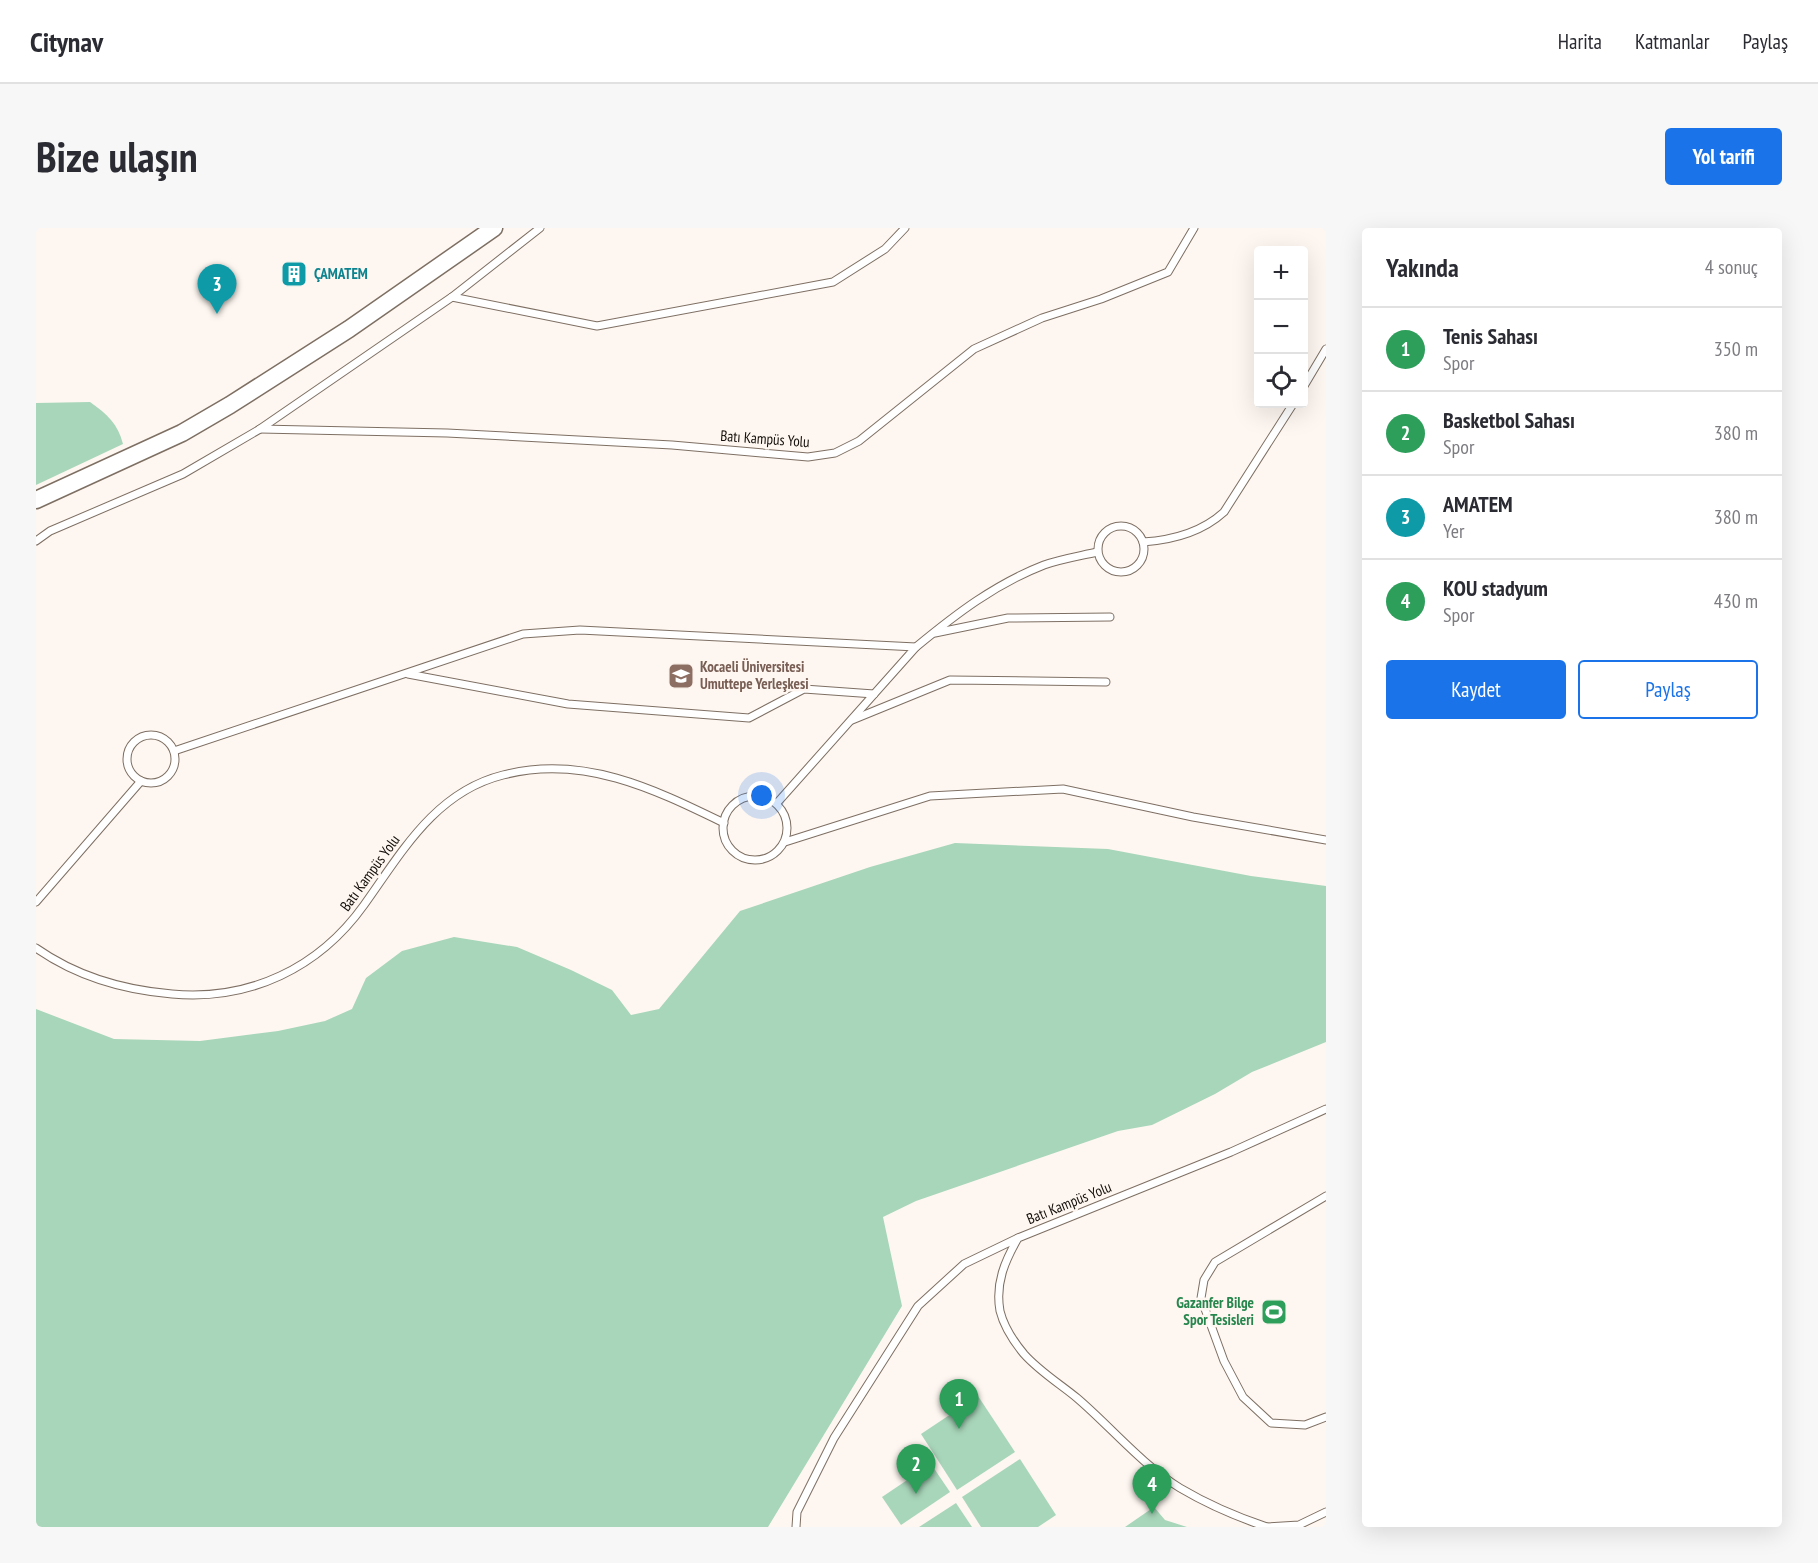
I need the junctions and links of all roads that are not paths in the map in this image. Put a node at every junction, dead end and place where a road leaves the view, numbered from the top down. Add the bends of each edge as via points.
1 (494, 228) edge
2 (540, 228) edge
3 (905, 228) edge
4 (1194, 228) edge
5 (452, 297) junction
6 (1326, 349) edge
7 (1308, 379) edge
8 (1291, 408) edge
9 (260, 429) junction
10 (36, 500) edge
11 (36, 541) edge
12 (1143, 542) junction
13 (1097, 552) junction
14 (1110, 617) dead end
15 (933, 633) junction
16 (916, 647) junction
17 (405, 673) junction
18 (1106, 682) dead end
19 (874, 694) junction
20 (850, 721) junction
21 (174, 751) junction
22 (141, 781) junction
23 (777, 803) junction
24 (724, 823) junction
25 (1326, 840) edge
26 (785, 842) junction
27 (36, 902) edge
28 (36, 948) edge
29 (1326, 1109) edge
30 (1326, 1196) edge
31 (1018, 1238) junction
32 (1326, 1418) edge
33 (1326, 1512) edge
34 (796, 1527) edge
35 (1267, 1527) edge

1 - 10 street via 349,330 230,405 182,433
2 - 5 lane
3 - 5 lane via 885,249 833,282 597,326
4 - 9 lane, Batı Kampüs Yolu via 1168,272 1042,318 974,349 859,441 835,453 808,457 447,433
5 - 9 lane
6 - 7 lane
8 - 12 lane via 1240,490 1217,519 1188,534
9 - 11 lane via 183,474 50,531
12 - 13 lane via 1127,526 1112,527 1101,537
12 - 13 lane via 1143,558 1126,572 1118,573 1104,566
13 - 15 lane via 1046,564 1006,581 967,605
14 - 15 lane via 1008,618
15 - 16 lane
16 - 17 lane via 549,630 523,634
16 - 19 lane
17 - 19 lane via 568,704 748,718 804,689
17 - 21 lane
18 - 20 lane via 950,680
19 - 20 lane
20 - 23 lane
21 - 22 lane via 174,767 165,780
21 - 22 lane via 157,735 135,741 127,763
22 - 27 lane
23 - 24 lane via 747,796 730,808
23 - 26 lane via 787,821
24 - 26 lane via 724,838 730,848 748,860 770,857
24 - 28 lane, Batı Kampüs Yolu via 676,800 600,772 524,771 481,783 441,806 422,825 335,940 295,970 270,981 236,992 185,996 160,993 102,981
25 - 26 lane via 1063,789 930,796
29 - 31 lane, Batı Kampüs Yolu
30 - 32 lane via 1215,1262 1204,1280 1201,1298 1224,1361 1243,1397 1271,1423 1305,1425
31 - 34 lane via 964,1264 918,1306 834,1438 797,1512
31 - 35 lane, Batı Kampüs Yolu via 1003,1269 1000,1312 1010,1336 1026,1357 1180,1488
33 - 35 lane via 1299,1525

